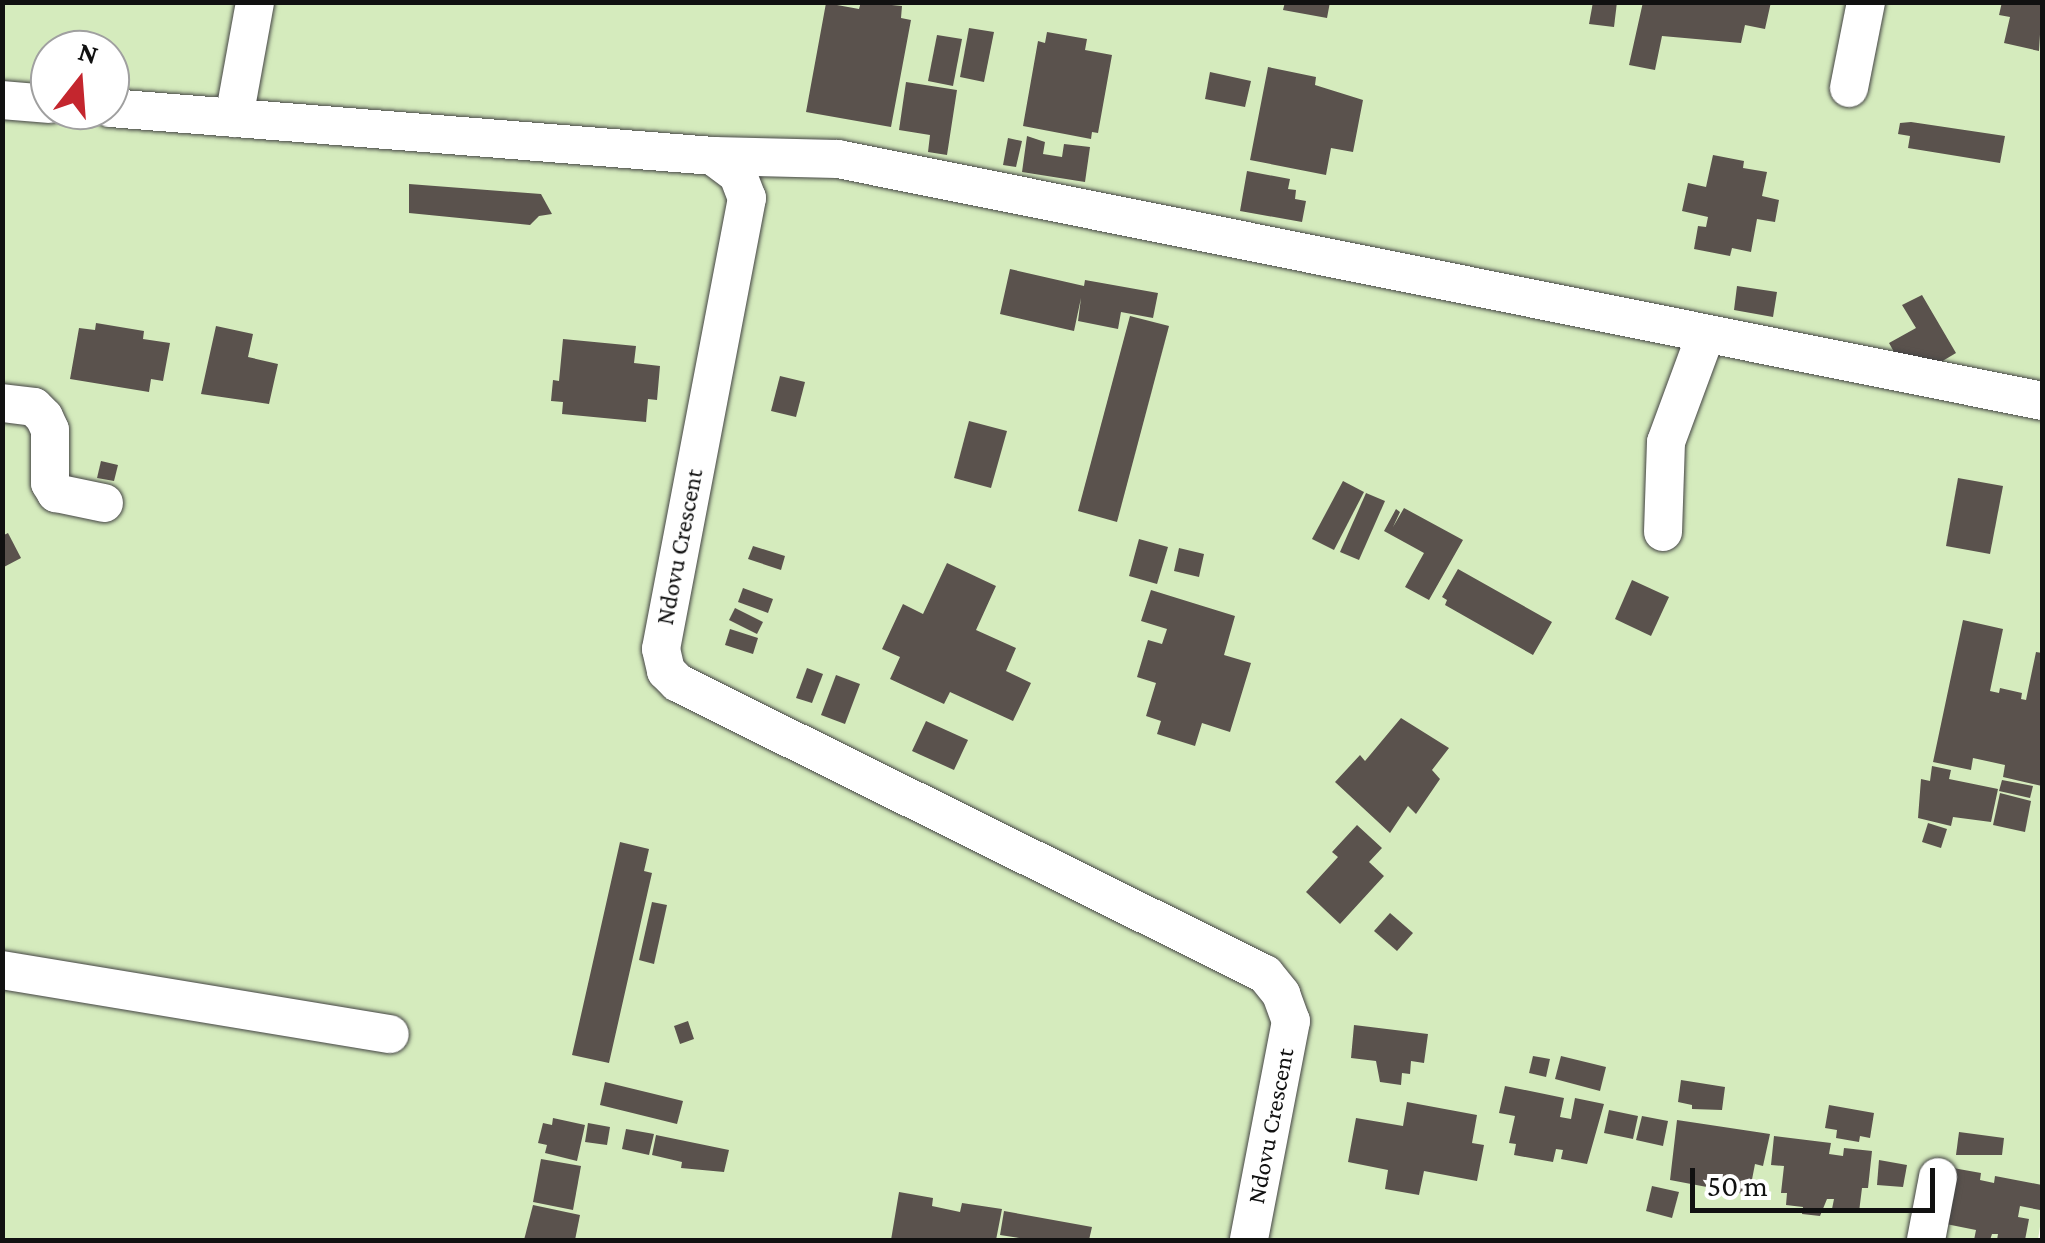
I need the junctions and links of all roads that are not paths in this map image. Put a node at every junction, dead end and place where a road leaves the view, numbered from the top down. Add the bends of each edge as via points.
1 (254, 2) edge
2 (1866, 2) edge
3 (1849, 88) dead end
4 (2, 100) edge
5 (30, 102) edge
6 (130, 110) edge
7 (234, 118) junction
8 (713, 156) junction
9 (1706, 334) junction
10 (2042, 402) edge
11 (2, 404) edge
12 (104, 503) dead end
13 (1663, 532) dead end
14 (2, 970) edge
15 (390, 1034) dead end
16 (1938, 1177) dead end
17 (1250, 1240) edge
18 (1926, 1240) edge

1 - 7 street
2 - 3 street
4 - 5 street
6 - 7 street
7 - 8 street
8 - 9 street via 838,159
8 - 17 street, Ndovu Crescent via 738,175 747,198 661,649 666,671 678,684 1265,974 1291,1021
9 - 10 street
9 - 13 street via 1666,442
11 - 12 street via 34,407 44,417 56,493
14 - 15 street
16 - 18 street

